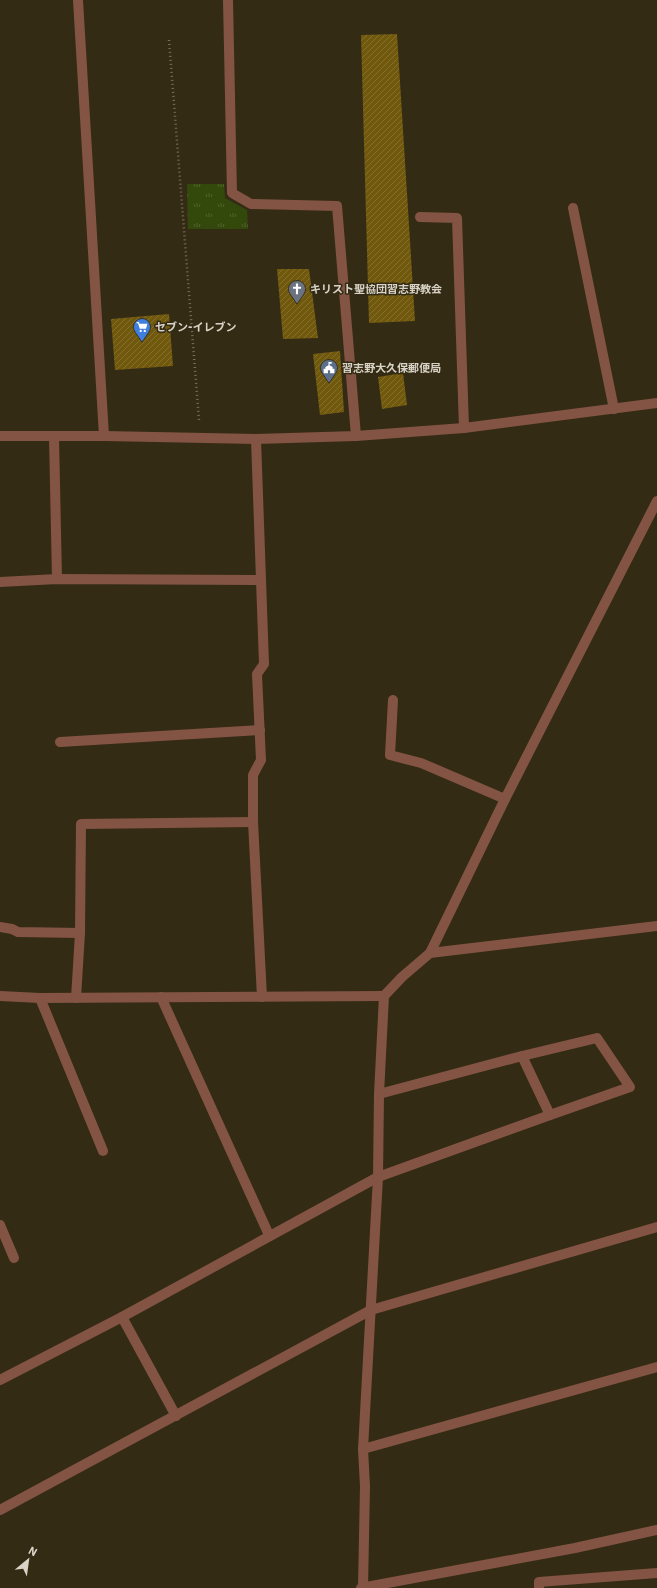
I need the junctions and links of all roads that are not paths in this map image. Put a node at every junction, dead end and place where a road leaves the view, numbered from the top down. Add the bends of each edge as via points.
1 (78, 0) edge
2 (228, 0) edge
3 (573, 208) dead end
4 (420, 217) dead end
5 (657, 403) edge
6 (614, 409) junction
7 (464, 428) junction
8 (0, 436) edge
9 (104, 436) junction
10 (356, 436) junction
11 (54, 437) junction
12 (256, 439) junction
13 (657, 501) edge
14 (57, 579) junction
15 (261, 580) junction
16 (0, 582) edge
17 (393, 700) dead end
18 (260, 730) junction
19 (60, 742) dead end
20 (505, 799) junction
21 (253, 822) junction
22 (657, 926) edge
23 (0, 927) edge
24 (80, 933) junction
25 (430, 953) junction
26 (0, 996) edge
27 (384, 996) junction
28 (262, 997) junction
29 (40, 998) junction
30 (76, 998) junction
31 (161, 998) junction
32 (522, 1056) junction
33 (379, 1094) junction
34 (550, 1115) junction
35 (103, 1151) dead end
36 (378, 1177) junction
37 (0, 1225) edge
38 (657, 1227) edge
39 (269, 1236) junction
40 (14, 1258) dead end
41 (371, 1310) junction
42 (122, 1317) junction
43 (657, 1367) edge
44 (0, 1380) edge
45 (176, 1416) junction
46 (364, 1449) junction
47 (0, 1510) edge
48 (657, 1530) edge
49 (657, 1574) edge
50 (362, 1588) edge
51 (539, 1588) edge

1 - 9 street
2 - 10 street via 232,193 251,204 336,206
3 - 6 street
4 - 7 street via 457,218
5 - 6 street
6 - 7 street
7 - 10 street
8 - 11 street
9 - 11 street
9 - 12 street
10 - 12 street
11 - 14 street
12 - 15 street
13 - 20 street
14 - 15 street
14 - 16 street
15 - 18 street via 264,664 257,674
17 - 20 street via 390,755 421,763
18 - 19 street
18 - 21 street via 261,760 253,775
20 - 25 street
21 - 24 street via 81,824
21 - 28 street
22 - 25 street
23 - 24 street via 18,932
24 - 30 street
25 - 27 street
26 - 29 street
27 - 28 street
27 - 33 street
28 - 31 street
29 - 30 street
29 - 35 street
30 - 31 street
31 - 39 street
32 - 33 street
32 - 34 street
32 - 34 street via 597,1038 630,1087
33 - 36 street
34 - 36 street
36 - 39 street
36 - 41 street
37 - 40 street
38 - 41 street
39 - 42 street
41 - 45 street
41 - 46 street
42 - 44 street
42 - 45 street
43 - 46 street
45 - 47 street
46 - 50 street
48 - 50 street
49 - 51 street via 539,1582

